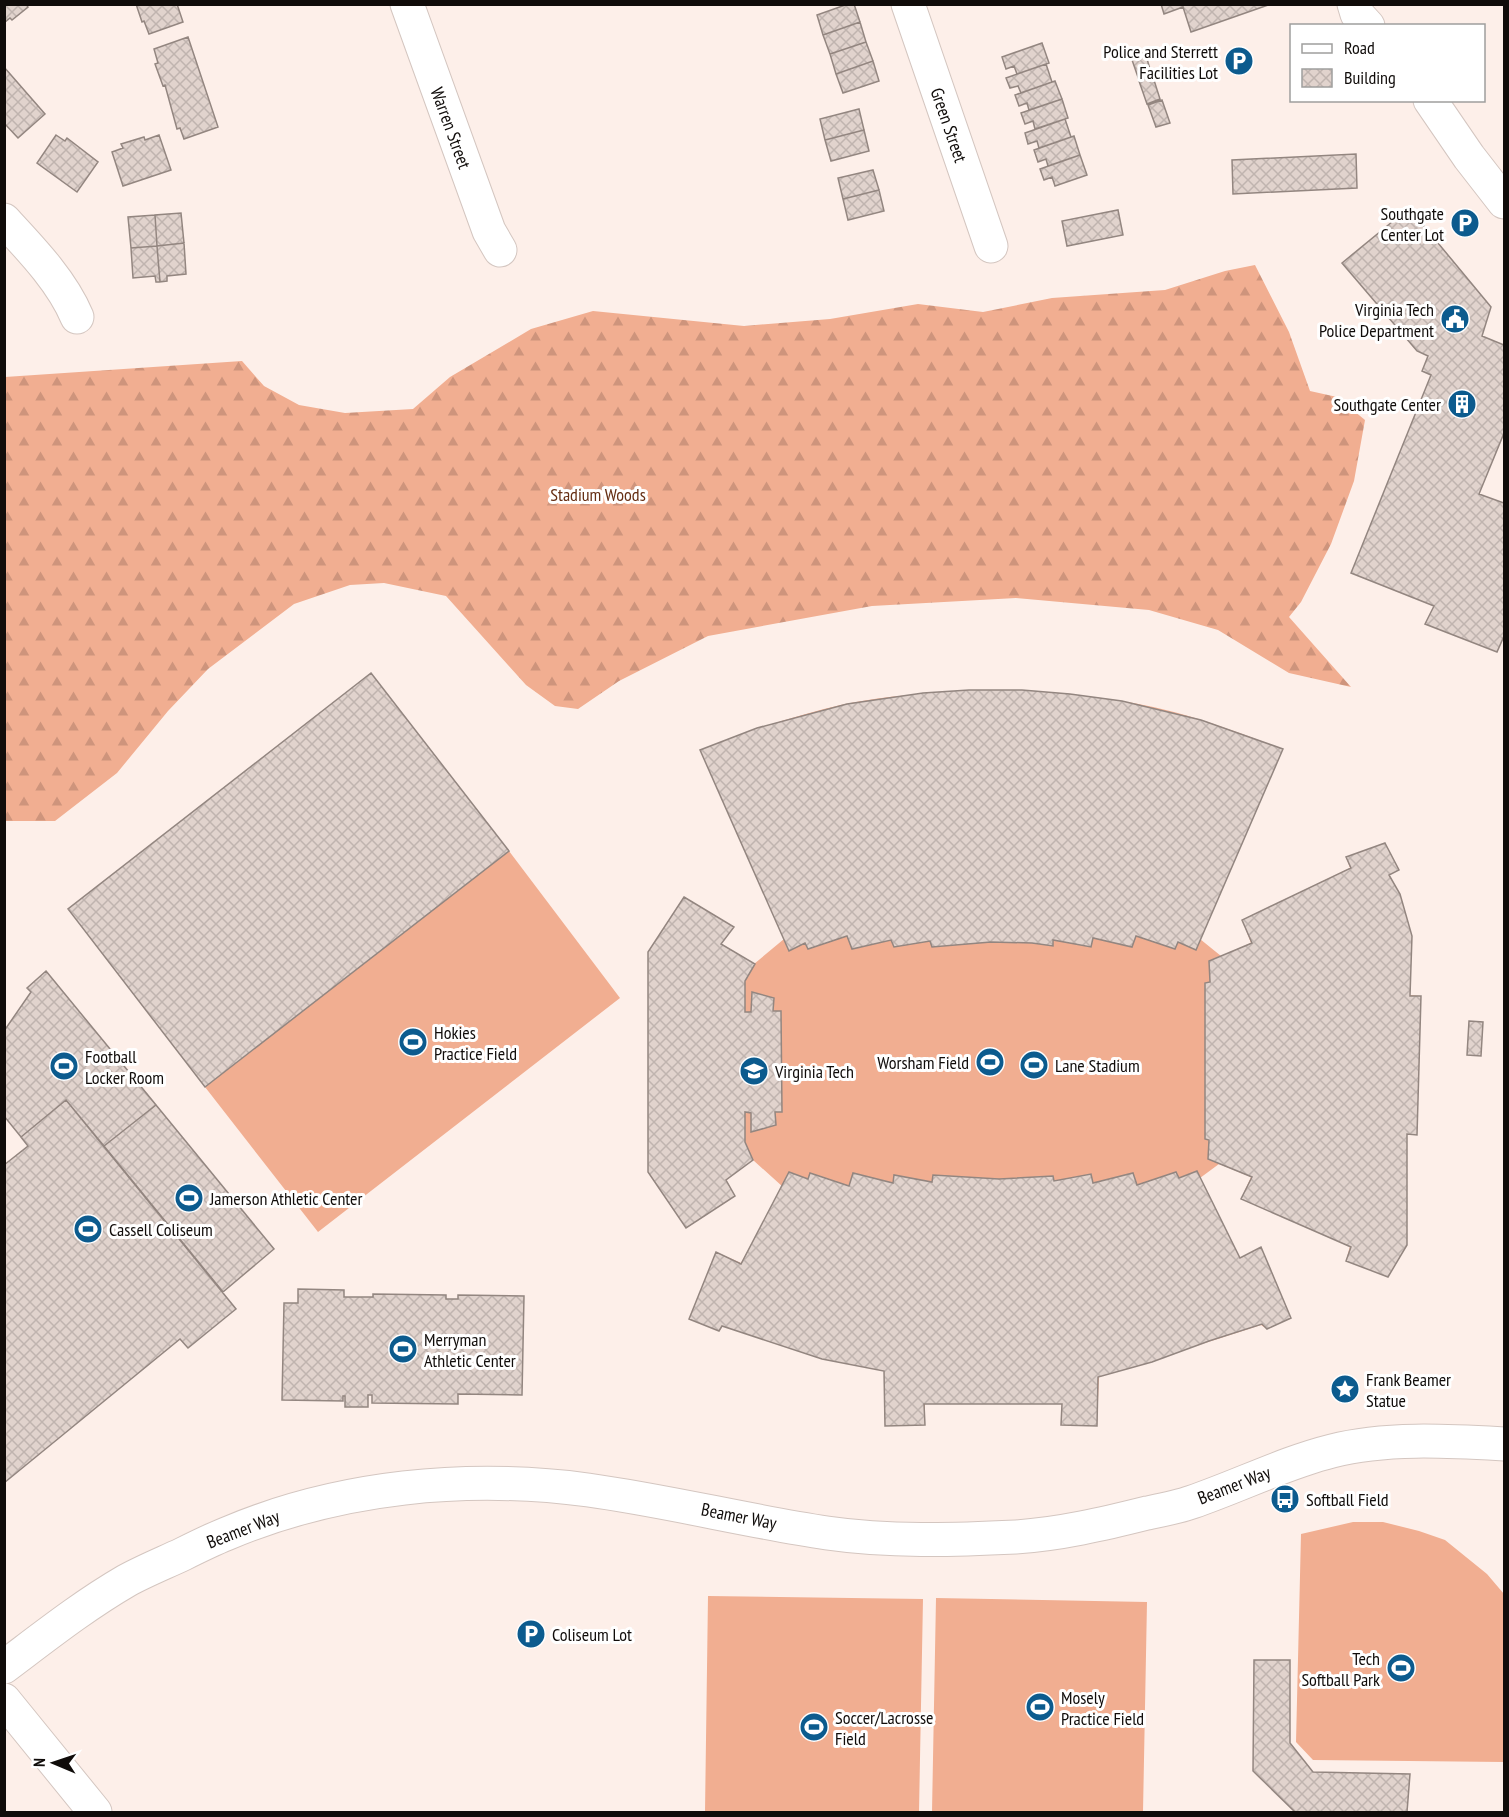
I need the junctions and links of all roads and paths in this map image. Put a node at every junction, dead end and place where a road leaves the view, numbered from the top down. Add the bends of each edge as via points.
1 (407, 4) edge
2 (908, 4) edge
3 (1354, 4) edge
4 (1366, 24) edge
5 (1431, 102) edge
6 (1504, 202) edge
7 (4, 220) edge
8 (991, 246) dead end
9 (500, 250) dead end
10 (77, 317) dead end
11 (1504, 1444) edge
12 (4, 1667) edge
13 (4, 1701) edge
14 (95, 1812) edge

1 - 9 main road, Warren Street via 485,221
2 - 8 main road, Green Street
3 - 4 main road
5 - 6 main road
7 - 10 main road via 34,252
11 - 12 main road, Beamer Way via 1416,1441 1335,1450 1266,1472 1190,1503 1100,1525 1017,1536 886,1539 828,1533 585,1490 476,1483 418,1486 306,1507 224,1534 129,1579
13 - 14 main road

